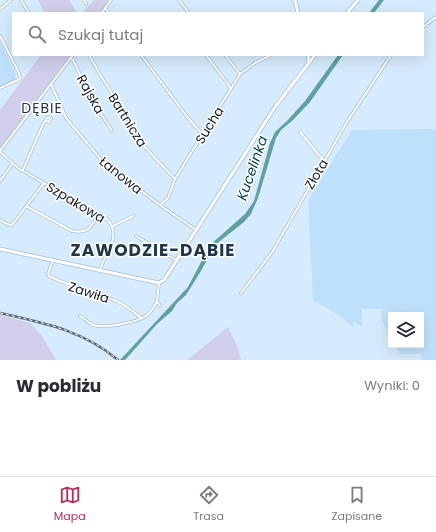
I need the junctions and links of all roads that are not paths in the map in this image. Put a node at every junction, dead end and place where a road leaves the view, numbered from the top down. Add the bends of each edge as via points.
1 (11, 0) edge
2 (21, 0) edge
3 (84, 0) edge
4 (111, 0) edge
5 (179, 0) edge
6 (295, 0) edge
7 (358, 0) edge
8 (86, 4) dead end
9 (105, 8) junction
10 (0, 9) edge
11 (28, 12) edge
12 (103, 12) edge
13 (108, 12) edge
14 (188, 12) edge
15 (298, 12) edge
16 (348, 12) edge
17 (436, 17) edge
18 (424, 27) edge
19 (0, 36) edge
20 (90, 56) edge
21 (142, 56) edge
22 (207, 56) edge
23 (226, 56) edge
24 (269, 56) edge
25 (309, 56) edge
26 (313, 56) edge
27 (390, 56) edge
28 (70, 58) joint
29 (308, 63) junction
30 (240, 74) junction
31 (51, 84) junction
32 (0, 88) edge
33 (231, 89) junction
34 (46, 121) dead end
35 (112, 131) dead end
36 (300, 132) dead end
37 (203, 135) junction
38 (0, 151) edge
39 (324, 161) junction
40 (13, 163) junction
41 (22, 170) junction
42 (174, 179) junction
43 (0, 181) edge
44 (44, 183) junction
45 (160, 205) junction
46 (26, 206) junction
47 (99, 214) junction
48 (133, 216) dead end
49 (0, 220) edge
50 (112, 226) junction
51 (196, 230) junction
52 (136, 236) dead end
53 (0, 249) edge
54 (53, 260) junction
55 (177, 260) junction
56 (100, 270) junction
57 (159, 283) junction
58 (241, 293) dead end
59 (157, 301) junction
60 (160, 306) dead end
61 (80, 316) dead end
62 (142, 318) junction

1 - 10 street
2 - 11 street
3 - 8 street
4 - 9 street
5 - 14 street
6 - 15 street
7 - 16 street
9 - 12 street
9 - 13 street
17 - 18 street
19 - 32 street via 20,78
20 - 42 street, Bartnicza via 141,143
21 - 37 street
22 - 33 street
23 - 30 street
24 - 30 street, Sucha
25 - 29 street
26 - 29 street
27 - 39 street, Złota
28 - 31 street
28 - 35 street, Rajska
29 - 51 street via 278,102
30 - 33 street, Sucha
31 - 38 street
31 - 45 street, Łanowa via 66,118 104,164
33 - 37 street, Sucha
34 - 41 street
36 - 39 street
37 - 42 street, Sucha
38 - 40 street, Szpakowa
39 - 58 street, Złota via 268,259
40 - 41 street, Szpakowa
40 - 43 street
41 - 44 street, Szpakowa
42 - 45 street, Sucha via 168,198
44 - 46 street
44 - 47 street, Szpakowa
45 - 51 street, Łanowa
46 - 47 street via 78,232 89,229
46 - 49 street via 12,225
47 - 50 street, Szpakowa
48 - 50 street
50 - 56 street, Szpakowa via 114,234
51 - 55 street
52 - 55 street
53 - 54 street
54 - 56 street
54 - 62 street, Zawiła via 48,274 50,276 65,284 117,301
55 - 57 street via 164,280
56 - 57 street
57 - 59 street
59 - 60 street
59 - 62 street via 150,313
61 - 62 street via 98,326

